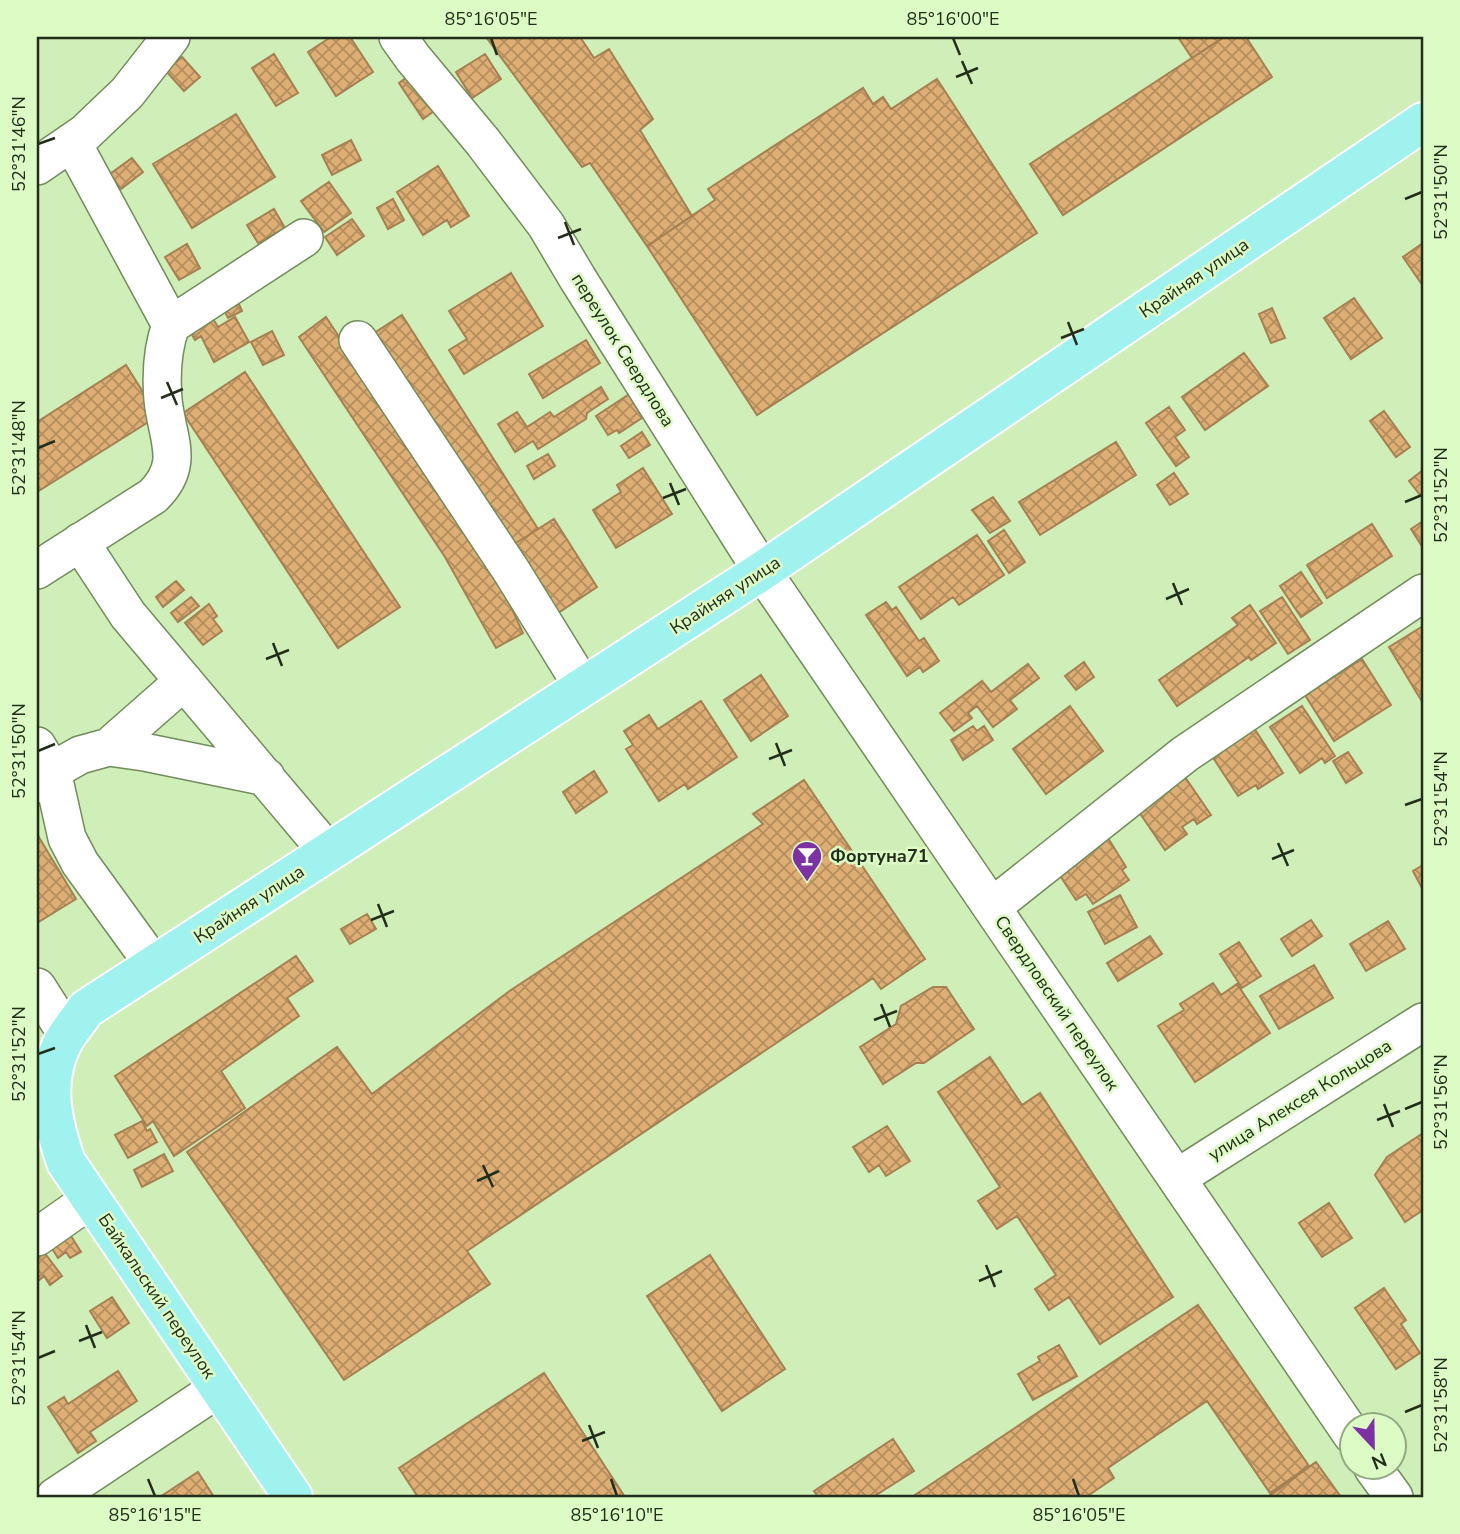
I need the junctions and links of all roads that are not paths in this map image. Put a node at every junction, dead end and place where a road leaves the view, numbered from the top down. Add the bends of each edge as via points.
1 (171, 37) edge
2 (398, 37) edge
3 (1423, 122) edge
4 (72, 142) junction
5 (37, 166) edge
6 (304, 238) dead end
7 (171, 325) junction
8 (358, 340) dead end
9 (80, 542) junction
10 (37, 570) edge
11 (762, 571) junction
12 (1423, 593) edge
13 (184, 681) junction
14 (583, 687) junction
15 (109, 747) junction
16 (42, 767) edge
17 (266, 777) junction
18 (328, 852) junction
19 (992, 907) junction
20 (154, 965) junction
21 (37, 988) edge
22 (1423, 1021) edge
23 (68, 1036) junction
24 (44, 1084) edge
25 (1177, 1178) junction
26 (91, 1199) junction
27 (37, 1237) edge
28 (219, 1388) junction
29 (1338, 1414) edge
30 (1383, 1482) edge
31 (55, 1497) edge
32 (293, 1497) edge
33 (1394, 1497) edge

1 - 4 street via 127,93
2 - 11 street, переулок Свердлова via 546,225
3 - 11 main road, Крайняя улица
4 - 5 street
4 - 7 street
6 - 7 street
7 - 9 street via 162,383 173,450 170,474 153,496
8 - 14 street
9 - 10 street
9 - 13 street via 128,615
11 - 14 main road, Крайняя улица
11 - 19 street, Свердловский переулок
12 - 19 street via 1185,754
13 - 15 street
13 - 17 street
14 - 18 main road, Крайняя улица
15 - 16 street
15 - 17 street
16 - 20 street via 80,863
17 - 18 street
18 - 20 main road, Крайняя улица
19 - 25 street, Свердловский переулок
20 - 23 main road, Крайняя улица via 86,1010
21 - 23 street
22 - 25 street, улица Алексея Кольцова
23 - 24 main road, Крайняя улица
24 - 26 main road, Байкальский переулок via 66,1162
25 - 29 street, Свердловский переулок
26 - 27 street
26 - 28 main road, Байкальский переулок
28 - 31 street
28 - 32 main road, Байкальский переулок
30 - 33 street

